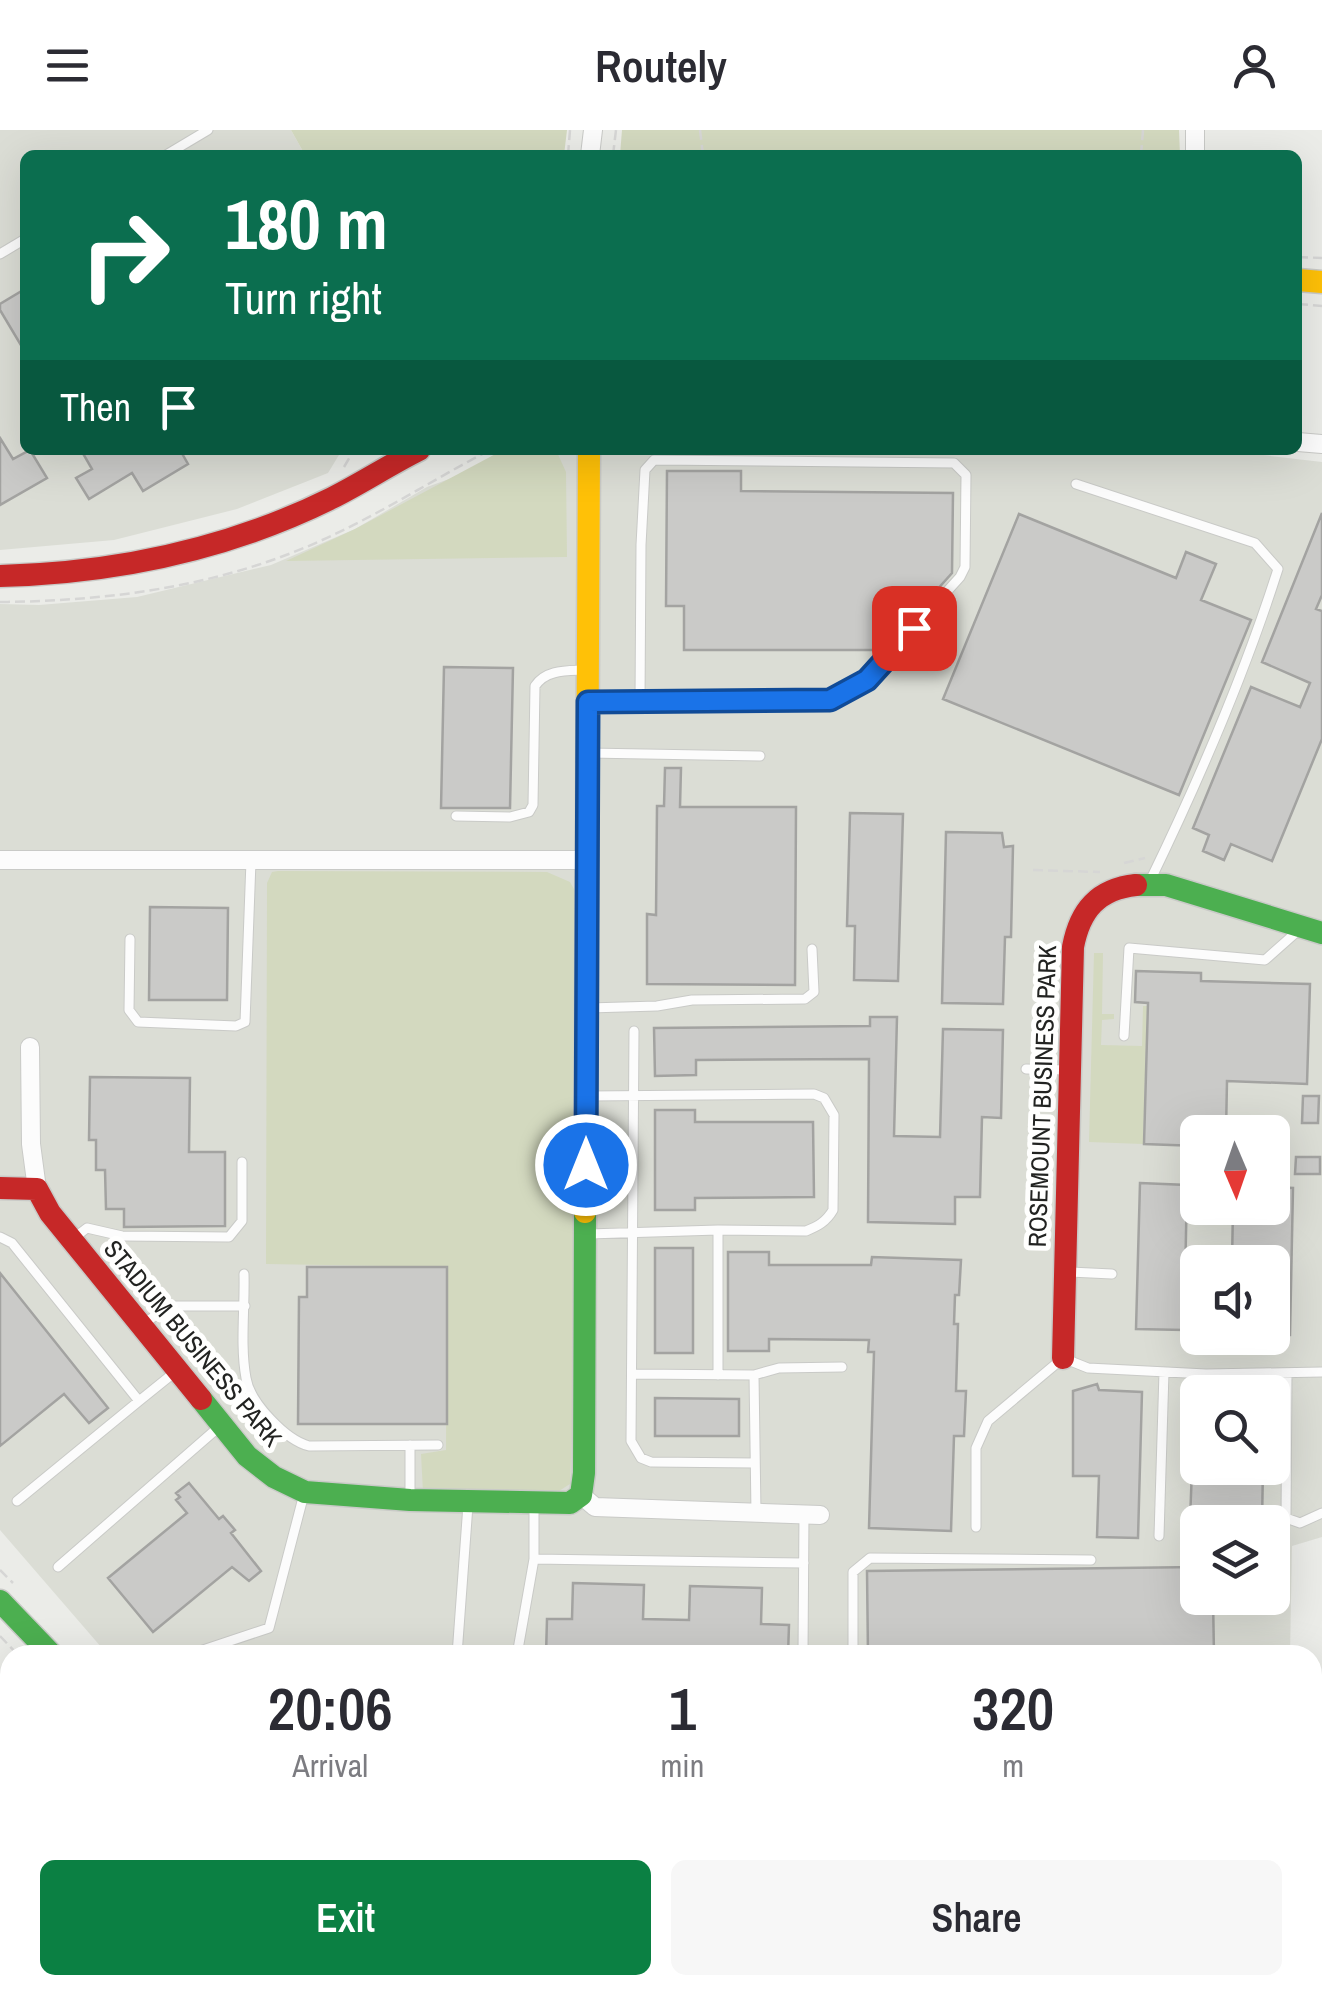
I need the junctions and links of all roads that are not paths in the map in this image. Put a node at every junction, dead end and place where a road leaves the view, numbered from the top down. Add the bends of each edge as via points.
1 (208, 130) edge
2 (174, 150) edge
3 (410, 455) edge
4 (589, 455) edge
5 (1076, 484) dead end
6 (0, 576) edge
7 (588, 670) junction
8 (640, 701) junction
9 (588, 702) junction
10 (588, 753) junction
11 (760, 756) dead end
12 (456, 816) dead end
13 (0, 860) edge
14 (588, 860) junction
15 (250, 861) junction
16 (1149, 883) junction
17 (1312, 930) edge
18 (130, 939) dead end
19 (812, 949) dead end
20 (587, 1008) junction
21 (634, 1031) dead end
22 (1124, 1036) dead end
23 (30, 1046) dead end
24 (1026, 1069) dead end
25 (1069, 1070) junction
26 (586, 1096) junction
27 (633, 1096) junction
28 (242, 1162) dead end
29 (0, 1188) edge
30 (37, 1189) junction
31 (718, 1230) junction
32 (585, 1234) junction
33 (633, 1234) junction
34 (0, 1238) edge
35 (72, 1240) junction
36 (1065, 1272) junction
37 (244, 1274) dead end
38 (1112, 1274) dead end
39 (245, 1306) junction
40 (142, 1325) junction
41 (1062, 1358) junction
42 (842, 1367) dead end
43 (178, 1370) junction
44 (1164, 1372) junction
45 (1322, 1372) edge
46 (632, 1374) junction
47 (754, 1374) junction
48 (1287, 1374) junction
49 (718, 1375) junction
50 (140, 1400) junction
51 (222, 1424) junction
52 (438, 1445) dead end
53 (410, 1446) junction
54 (755, 1463) junction
55 (305, 1492) junction
56 (581, 1496) junction
57 (410, 1500) junction
58 (17, 1501) dead end
59 (469, 1502) junction
60 (534, 1504) junction
61 (756, 1513) junction
62 (1322, 1513) edge
63 (812, 1514) joint
64 (976, 1527) dead end
65 (1159, 1536) dead end
66 (534, 1559) junction
67 (1092, 1560) dead end
68 (804, 1563) junction
69 (58, 1568) dead end
70 (0, 1601) edge
71 (42, 1645) edge
72 (218, 1645) edge
73 (458, 1645) edge
74 (519, 1645) edge
75 (803, 1645) edge
76 (854, 1645) edge

1 - 2 lane
3 - 6 street via 332,498 197,552 115,570
4 - 7 street
5 - 16 lane via 1255,543 1278,568 1257,635
7 - 9 street
7 - 12 lane via 551,673 535,686 530,812
8 - 8 lane via 830,700 867,680 965,567 964,469 954,463 654,460 645,470
8 - 9 lane
9 - 10 street
10 - 11 lane
10 - 14 street
13 - 15 street
14 - 15 street
14 - 20 street
15 - 18 lane via 245,1022 138,1022 129,1010
16 - 17 street, ROSEMOUNT BUSINESS PARK
16 - 25 street, ROSEMOUNT BUSINESS PARK via 1104,893 1075,928
17 - 22 lane via 1265,960 1129,948
19 - 20 lane via 814,992 805,999
20 - 26 street
21 - 27 lane
23 - 30 street
24 - 25 lane
25 - 36 street, ROSEMOUNT BUSINESS PARK
26 - 27 lane
26 - 32 street
27 - 31 lane via 814,1094 831,1106 828,1220 806,1231
27 - 33 lane
28 - 35 lane via 242,1221 230,1237 122,1236 87,1228
29 - 30 street
30 - 35 street, STADIUM BUSINESS PARK
31 - 33 lane
31 - 49 lane
32 - 33 lane
32 - 56 street
33 - 46 lane
34 - 50 lane via 12,1243
35 - 40 street, STADIUM BUSINESS PARK
36 - 38 lane
36 - 41 street, ROSEMOUNT BUSINESS PARK
37 - 39 lane
39 - 40 lane via 171,1306
39 - 53 lane via 249,1387 291,1439 310,1446
40 - 43 street, STADIUM BUSINESS PARK
41 - 44 lane via 1088,1368
41 - 64 lane via 988,1421 976,1448
42 - 47 lane
43 - 50 lane
43 - 51 street, STADIUM BUSINESS PARK
44 - 48 lane
44 - 65 lane
45 - 48 lane
46 - 49 lane
46 - 54 lane via 631,1441 640,1458
47 - 49 lane
47 - 54 lane
48 - 62 lane via 1286,1518 1300,1523
50 - 58 lane
51 - 55 street, STADIUM BUSINESS PARK via 264,1472
51 - 69 lane
52 - 53 lane
53 - 57 lane
54 - 61 lane
55 - 57 street, STADIUM BUSINESS PARK
55 - 72 lane via 268,1628
56 - 60 street, STADIUM BUSINESS PARK via 570,1504
56 - 61 street via 595,1506
57 - 59 street, STADIUM BUSINESS PARK
59 - 60 street, STADIUM BUSINESS PARK
59 - 73 lane
60 - 66 lane
61 - 63 street
63 - 68 lane
66 - 68 lane
66 - 74 lane
67 - 76 lane via 870,1558 854,1572
68 - 75 lane
70 - 71 street

